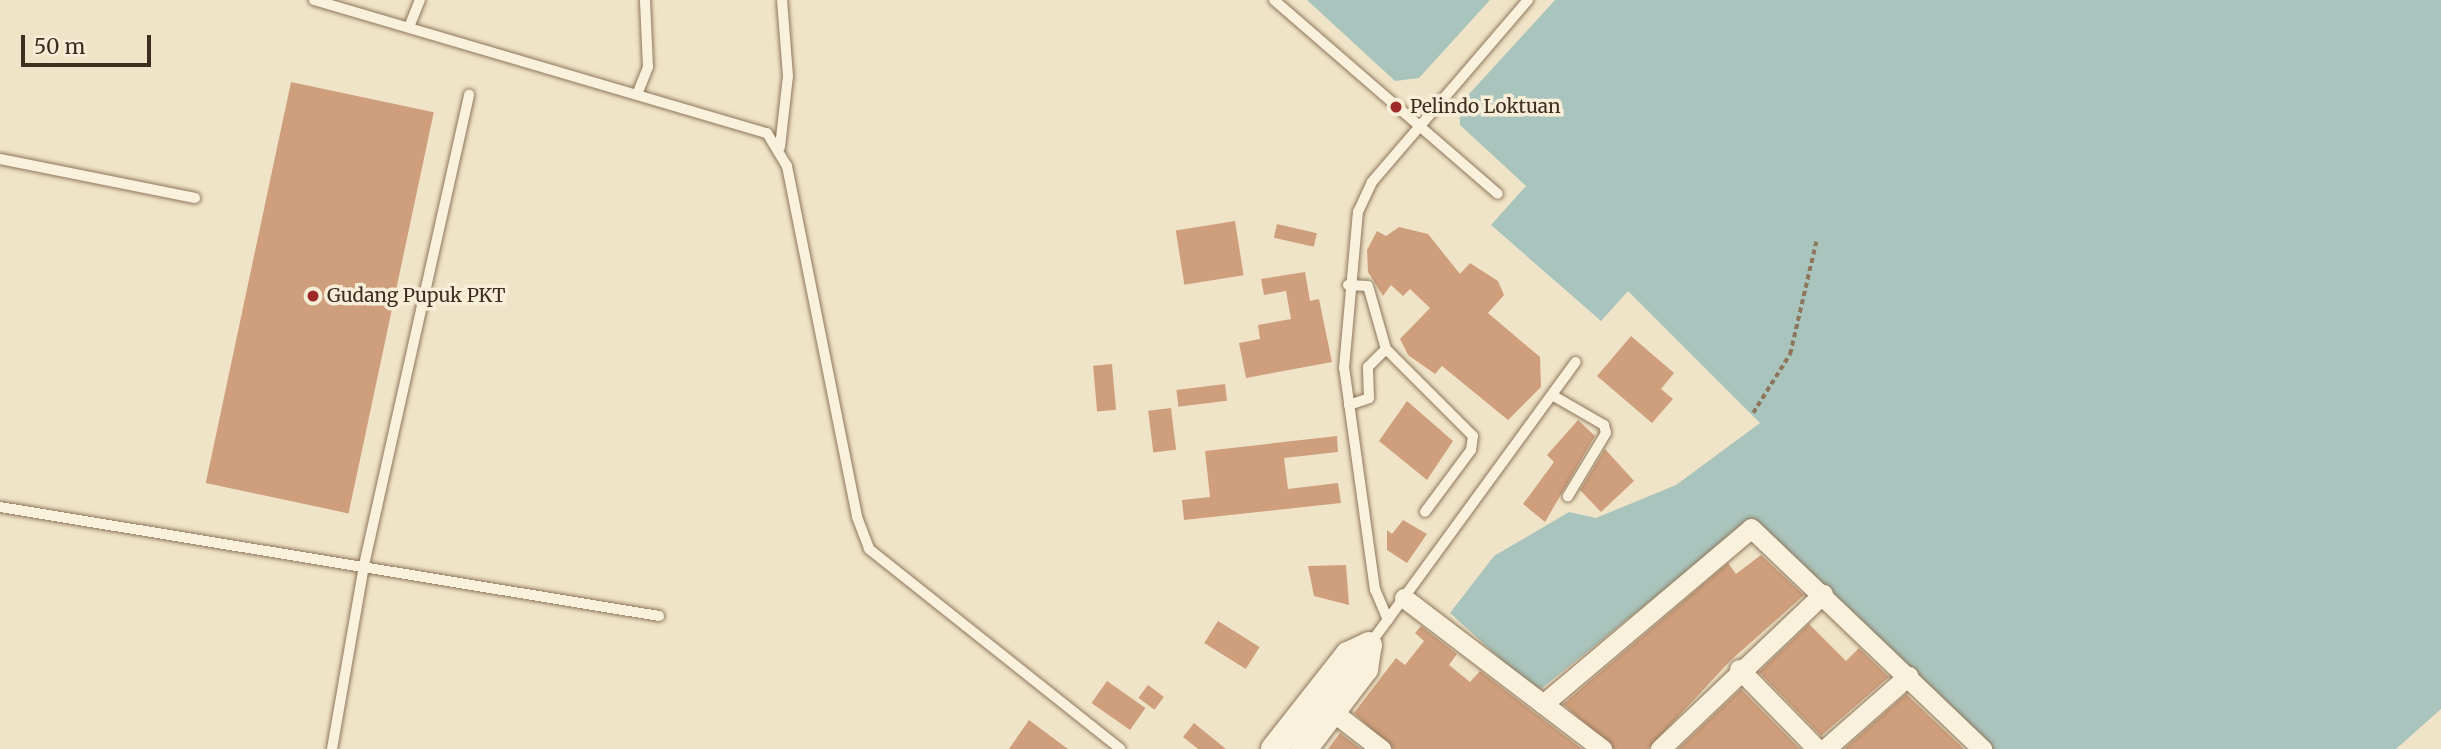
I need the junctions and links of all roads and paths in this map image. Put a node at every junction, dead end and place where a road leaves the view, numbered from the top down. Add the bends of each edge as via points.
1 (314, 0) edge
2 (420, 0) edge
3 (645, 0) edge
4 (782, 0) edge
5 (1274, 0) edge
6 (1528, 0) edge
7 (409, 27) junction
8 (638, 92) junction
9 (469, 94) dead end
10 (1420, 126) junction
11 (780, 147) junction
12 (0, 159) edge
13 (1498, 194) dead end
14 (195, 198) dead end
15 (1816, 242) dead end
16 (1348, 285) junction
17 (1386, 349) junction
18 (1576, 362) dead end
19 (1552, 395) junction
20 (1349, 405) junction
21 (1753, 413) dead end
22 (1568, 496) dead end
23 (0, 507) edge
24 (1425, 512) dead end
25 (364, 565) junction
26 (1823, 594) junction
27 (1404, 598) junction
28 (659, 616) dead end
29 (1388, 620) junction
30 (1361, 656) junction
31 (1739, 669) junction
32 (1908, 676) junction
33 (1543, 704) junction
34 (1333, 712) junction
35 (1976, 747) edge
36 (332, 749) edge
37 (1120, 749) edge
38 (1274, 749) edge
39 (1304, 749) edge
40 (1381, 749) edge
41 (1602, 749) edge
42 (1661, 749) edge
43 (1817, 749) edge
44 (1825, 749) edge

1 - 7 lane
2 - 7 lane
3 - 8 lane via 648,67
4 - 11 lane via 788,76
5 - 10 lane
6 - 10 lane
7 - 8 lane
8 - 11 lane via 746,122
9 - 25 lane
10 - 13 lane
10 - 16 lane via 1372,182 1358,212
11 - 37 lane via 857,517 869,548
12 - 14 lane
15 - 21 path via 1790,354
16 - 17 lane via 1368,286
16 - 20 lane
17 - 20 lane via 1368,367 1369,398
17 - 24 lane via 1473,436 1471,450
18 - 19 lane
19 - 22 lane via 1604,425 1605,433
19 - 27 lane
20 - 29 lane via 1375,590
23 - 25 lane
25 - 28 lane
25 - 36 lane
26 - 31 street
26 - 32 street
26 - 33 street via 1761,531 1747,529
27 - 29 lane
27 - 33 street
29 - 30 lane
30 - 34 street
30 - 38 street
31 - 42 street
31 - 43 street
32 - 35 street
32 - 44 street
33 - 41 street
34 - 39 street
34 - 40 street

